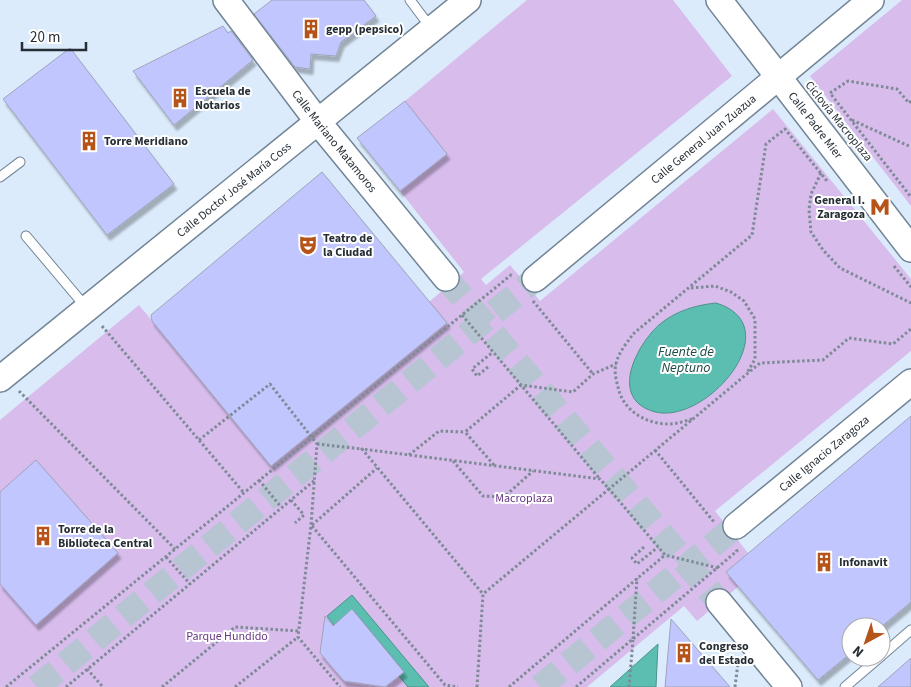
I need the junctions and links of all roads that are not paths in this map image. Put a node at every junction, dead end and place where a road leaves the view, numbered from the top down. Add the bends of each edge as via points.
1 (226, 0) edge
2 (410, 0) edge
3 (468, 0) edge
4 (719, 0) edge
5 (871, 0) edge
6 (432, 29) junction
7 (778, 78) junction
8 (318, 122) junction
9 (20, 162) dead end
10 (0, 177) edge
11 (26, 236) dead end
12 (902, 257) edge
13 (446, 278) tunnel mouth
14 (528, 286) tunnel mouth
15 (94, 316) junction
16 (2, 377) edge
17 (911, 382) edge
18 (728, 532) tunnel mouth
19 (719, 602) tunnel mouth
20 (911, 630) edge
21 (891, 647) edge
22 (868, 667) edge
23 (789, 687) edge
24 (845, 687) edge

1 - 8 street, Calle Mariano Matamoros
2 - 6 lane
3 - 6 street, Calle Doctor José María Coss
4 - 7 street, Calle Padre Mier
5 - 7 street, Calle General Juan Zuazua
6 - 8 street, Calle Doctor José María Coss
7 - 12 street, Calle Padre Mier
7 - 14 street, Calle General Juan Zuazua
8 - 13 street, Calle Mariano Matamoros
8 - 15 street, Calle Doctor José María Coss
9 - 10 lane
11 - 15 lane
15 - 16 street, Calle Doctor José María Coss
17 - 18 street, Calle Ignacio Zaragoza
19 - 23 street
20 - 21 lane
22 - 24 lane

